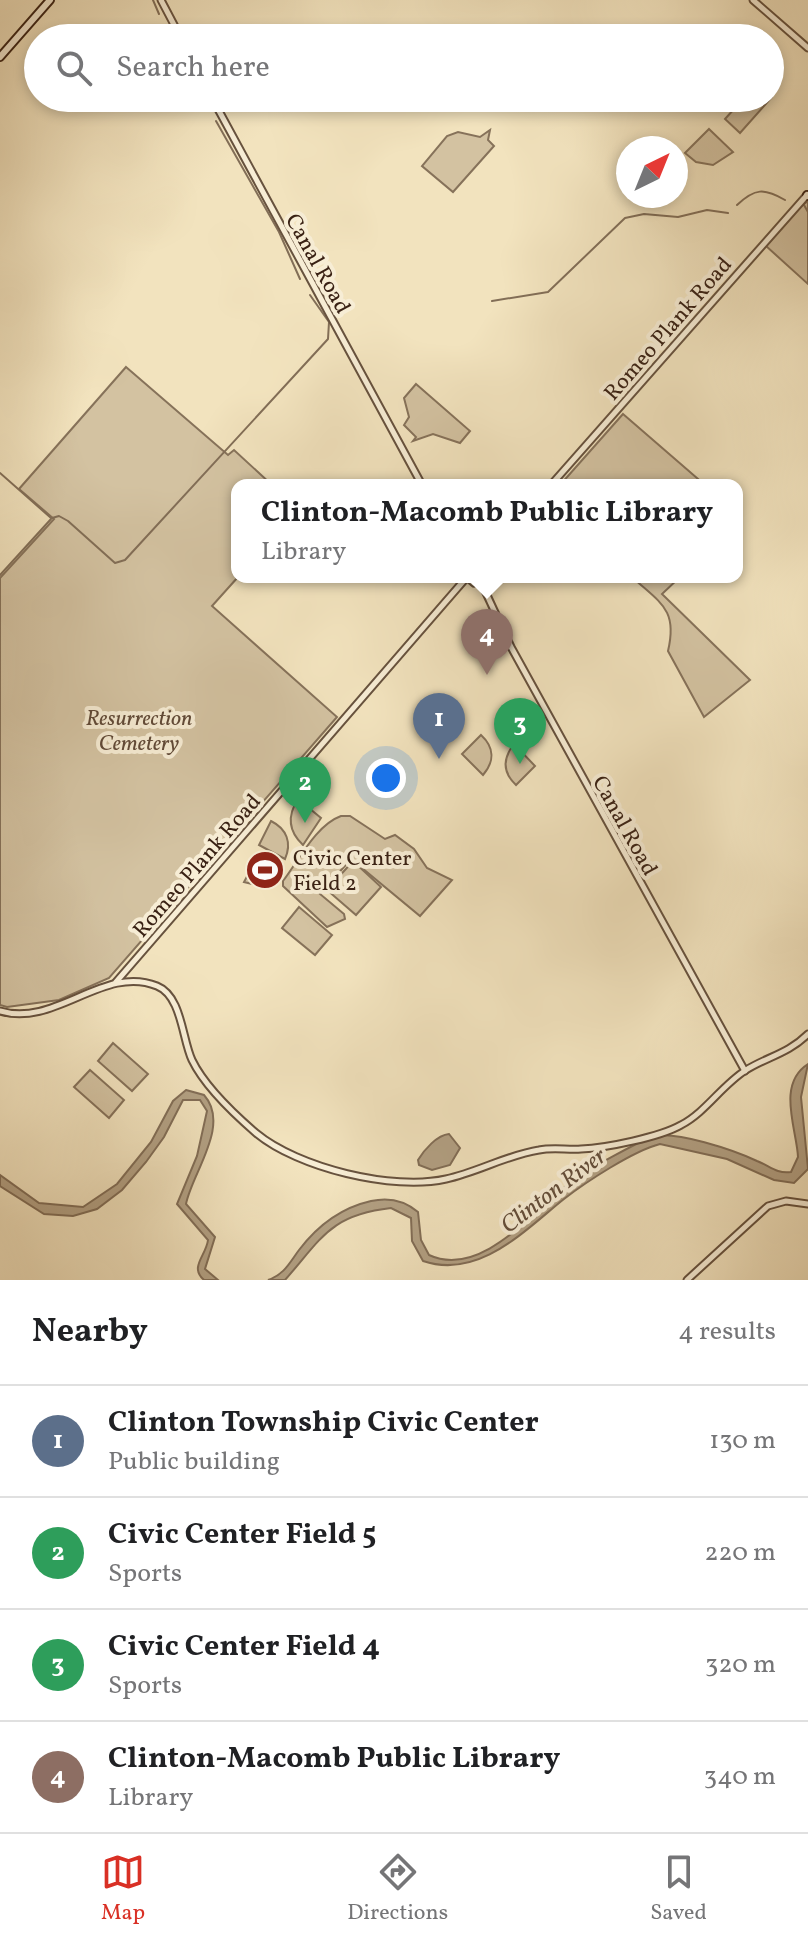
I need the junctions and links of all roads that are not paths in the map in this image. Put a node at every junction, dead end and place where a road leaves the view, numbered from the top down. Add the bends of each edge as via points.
1 (50, 0) edge
2 (161, 0) edge
3 (753, 0) edge
4 (29, 24) edge
5 (174, 24) edge
6 (780, 24) edge
7 (784, 27) edge
8 (24, 30) edge
9 (808, 48) edge
10 (0, 57) edge
11 (220, 112) edge
12 (808, 195) edge
13 (419, 479) edge
14 (556, 479) edge
15 (469, 583) edge
16 (476, 583) edge
17 (115, 983) junction
18 (0, 1011) edge
19 (808, 1034) edge
20 (745, 1071) junction
21 (808, 1204) edge
22 (687, 1280) edge

1 - 4 main road
2 - 5 street
3 - 6 street
7 - 9 street
8 - 10 main road
11 - 13 street, Canal Road
12 - 14 street, Romeo Plank Road
15 - 17 street, Romeo Plank Road
16 - 20 street, Canal Road
17 - 18 street via 53,1008 20,1014
17 - 20 street via 151,984 167,992 194,1065 254,1132 305,1158 376,1179 443,1180 538,1150 590,1149 676,1127
19 - 20 street via 788,1051
21 - 22 street via 786,1201 768,1206

